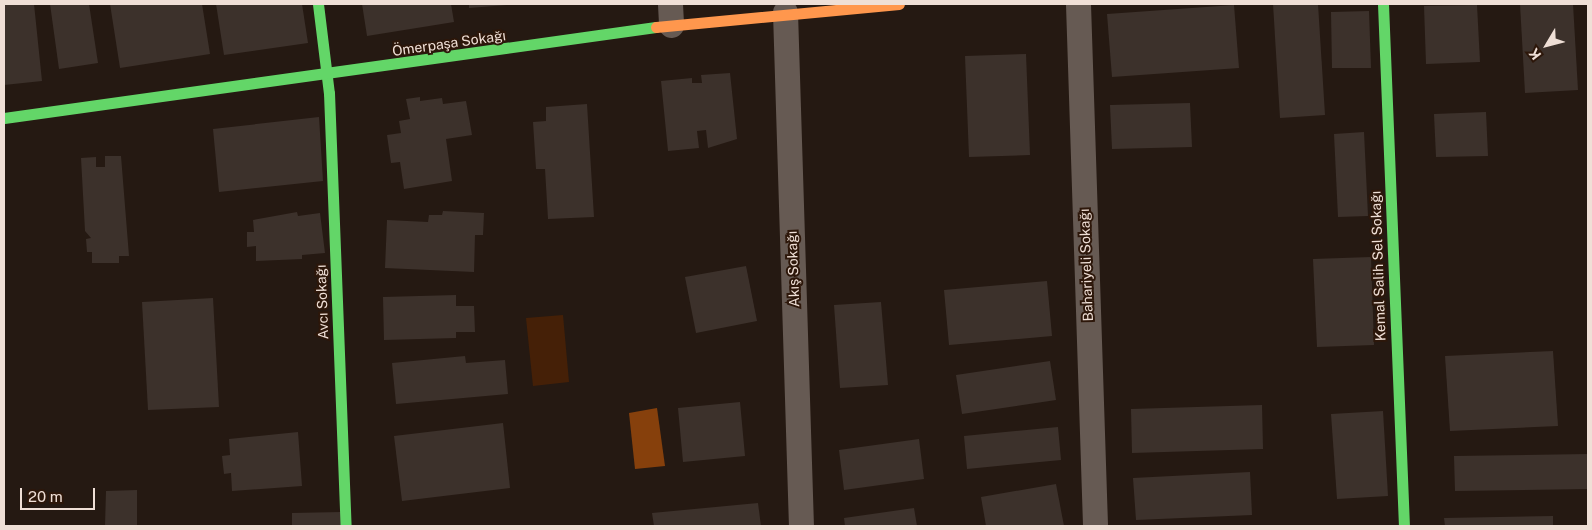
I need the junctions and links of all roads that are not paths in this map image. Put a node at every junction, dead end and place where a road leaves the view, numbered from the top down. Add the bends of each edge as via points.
1 (318, 4) edge
2 (898, 4) edge
3 (1078, 4) edge
4 (1383, 4) edge
5 (785, 12) junction
6 (670, 14) edge
7 (327, 76) junction
8 (4, 118) edge
9 (346, 526) edge
10 (801, 526) edge
11 (1095, 526) edge
12 (1404, 526) edge

1 - 7 street, Avcı Sokağı
2 - 5 street, Ömerpaşa Sokağı
3 - 11 street, Bahariyeli Sokağı
4 - 12 street, Kemal Salih Sel Sokağı
5 - 6 street, Ömerpaşa Sokağı
5 - 10 street, Akış Sokağı
6 - 7 street, Ömerpaşa Sokağı
7 - 8 street, Ömerpaşa Sokağı
7 - 9 street, Avcı Sokağı

